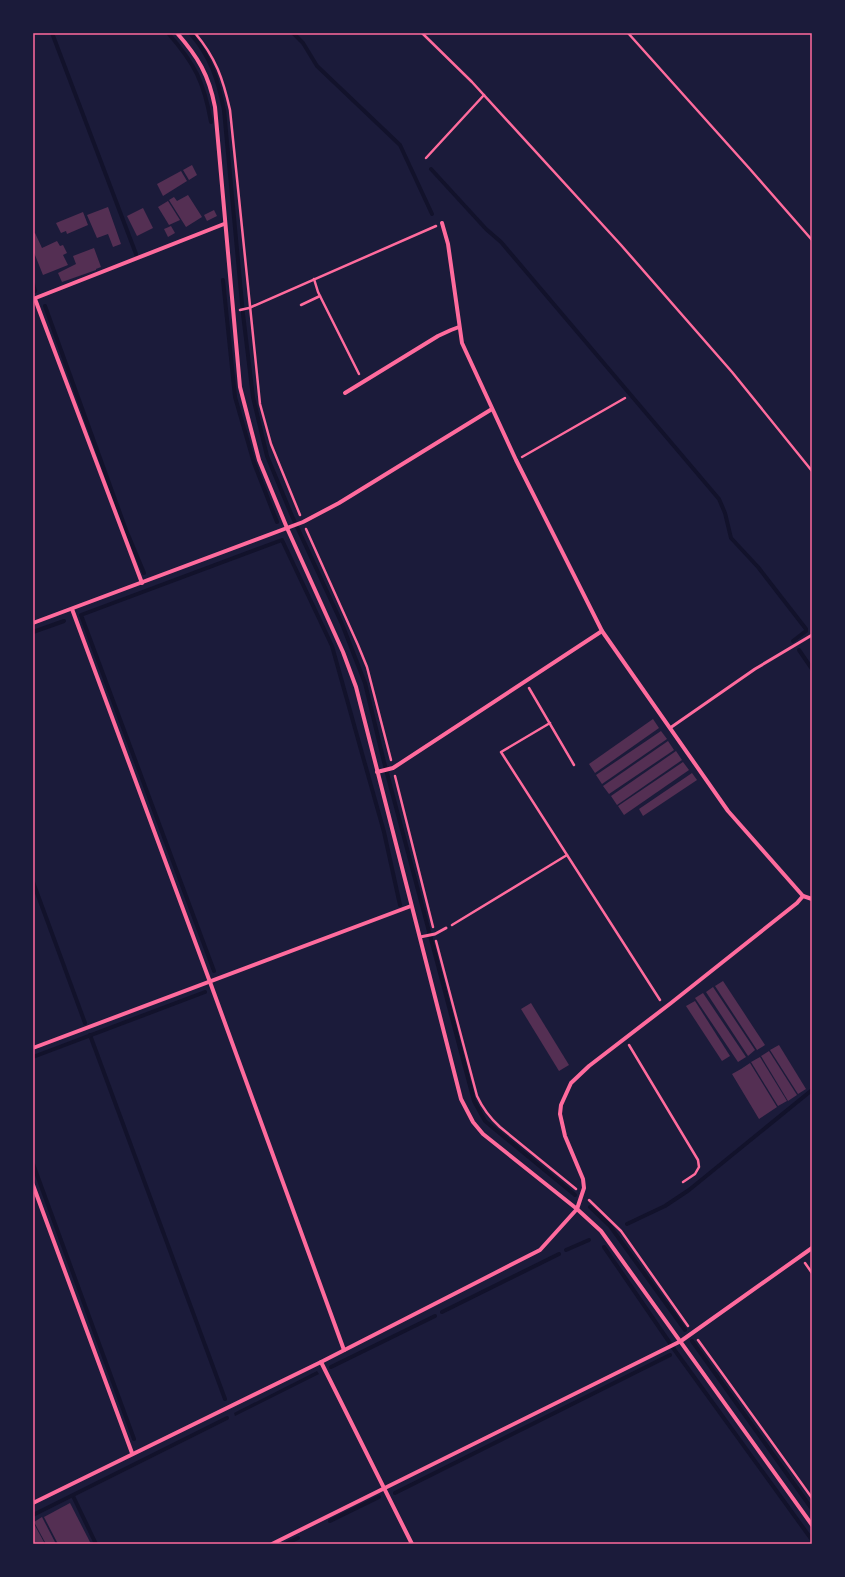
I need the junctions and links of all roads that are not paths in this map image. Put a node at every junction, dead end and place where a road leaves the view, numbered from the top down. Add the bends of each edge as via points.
1 (177, 33) edge
2 (442, 223) road end
3 (224, 224) junction
4 (34, 299) edge
5 (459, 327) junction
6 (345, 393) dead end
7 (492, 409) junction
8 (290, 527) junction
9 (142, 583) junction
10 (72, 609) junction
11 (33, 623) edge
12 (602, 631) junction
13 (812, 635) edge
14 (670, 728) junction
15 (377, 772) junction
16 (803, 896) junction
17 (812, 899) edge
18 (411, 906) junction
19 (446, 928) road end
20 (422, 937) junction
21 (210, 982) junction
22 (33, 1048) edge
23 (33, 1185) edge
24 (577, 1209) junction
25 (812, 1248) edge
26 (681, 1341) junction
27 (344, 1350) junction
28 (321, 1362) junction
29 (132, 1453) junction
30 (385, 1488) junction
31 (33, 1504) edge
32 (812, 1525) edge
33 (272, 1544) edge
34 (412, 1544) edge

1 - 3 street via 202,66 212,89
2 - 5 street via 448,244
3 - 4 street
3 - 8 street via 240,387 259,460
4 - 9 street
5 - 6 street via 438,336
5 - 7 street via 462,343
7 - 8 street via 339,503
7 - 12 street
8 - 9 street
8 - 15 street via 356,687
9 - 10 street
10 - 11 street
10 - 21 street
12 - 14 street
12 - 15 street via 392,768
13 - 14 lane via 755,669
14 - 16 street via 728,811
15 - 18 street
16 - 17 street
16 - 24 street via 571,1083 561,1105 560,1114 561,1125 583,1179 583,1194
18 - 20 street
18 - 21 street
19 - 20 lane
20 - 24 street via 456,1083 470,1117 483,1134
21 - 22 street
21 - 27 street
23 - 29 street
24 - 26 street via 601,1231
24 - 27 street via 540,1250
25 - 26 street
26 - 30 street
26 - 32 street
27 - 28 street
28 - 29 street
28 - 30 street
29 - 31 street
30 - 33 street
30 - 34 street

